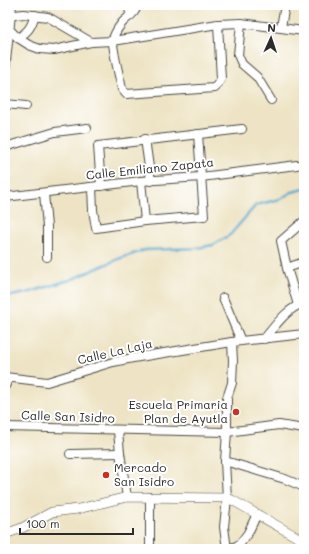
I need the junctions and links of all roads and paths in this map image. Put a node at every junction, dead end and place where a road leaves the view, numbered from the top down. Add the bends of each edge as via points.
1 (12, 5) edge
2 (129, 5) edge
3 (137, 5) edge
4 (285, 5) edge
5 (34, 15) junction
6 (8, 16) edge
7 (130, 16) junction
8 (241, 23) junction
9 (218, 24) junction
10 (280, 27) junction
11 (9, 29) junction
12 (304, 31) edge
13 (18, 38) junction
14 (113, 41) junction
15 (91, 42) junction
16 (5, 70) edge
17 (271, 100) dead end
18 (5, 104) edge
19 (26, 106) dead end
20 (87, 128) dead end
21 (242, 129) dead end
22 (198, 134) junction
23 (145, 140) junction
24 (5, 147) edge
25 (297, 165) dead end
26 (201, 177) junction
27 (141, 181) junction
28 (151, 181) junction
29 (101, 186) junction
30 (92, 187) junction
31 (44, 193) junction
32 (5, 197) edge
33 (145, 221) junction
34 (304, 221) edge
35 (47, 258) dead end
36 (304, 262) edge
37 (287, 268) junction
38 (223, 298) dead end
39 (301, 304) edge
40 (304, 334) edge
41 (264, 339) junction
42 (241, 341) junction
43 (232, 342) junction
44 (7, 377) edge
45 (5, 386) edge
46 (5, 427) edge
47 (304, 429) edge
48 (118, 431) junction
49 (227, 432) junction
50 (70, 454) dead end
51 (120, 454) junction
52 (225, 461) junction
53 (304, 487) edge
54 (127, 496) junction
55 (150, 497) junction
56 (227, 498) junction
57 (257, 514) junction
58 (5, 534) edge
59 (304, 541) edge
60 (150, 549) edge
61 (228, 549) edge

1 - 6 street
2 - 7 street
3 - 7 street
4 - 10 street
5 - 6 street
5 - 13 street via 27,33
5 - 15 street via 48,17
6 - 11 street
7 - 14 street via 117,29
8 - 9 street
8 - 10 street
8 - 17 street via 238,54 242,64 257,77
9 - 14 street
9 - 14 street via 221,79 215,88 126,94 122,89
10 - 12 street
11 - 13 street
11 - 16 street
13 - 15 street via 35,47 54,50
14 - 15 street
18 - 19 street
20 - 24 street via 55,132
21 - 22 street
22 - 23 street
22 - 26 street
23 - 28 street
23 - 29 street via 98,146
25 - 26 street, Calle Emiliano Zapata
26 - 28 street, Calle Emiliano Zapata
26 - 33 street via 204,216
27 - 28 street, Calle Emiliano Zapata
27 - 29 street, Calle Emiliano Zapata
27 - 33 street
29 - 30 street, Calle Emiliano Zapata
30 - 31 street, Calle Emiliano Zapata
30 - 33 street via 96,228
31 - 32 street, Calle Emiliano Zapata
31 - 35 street
34 - 37 street via 280,241
36 - 37 street
37 - 39 street
38 - 42 street
39 - 41 street via 289,311
40 - 41 street, Calle La Laja
41 - 42 street, Calle La Laja
42 - 43 street, Calle La Laja
43 - 44 street, Calle La Laja via 113,362 47,382
43 - 49 street via 232,383 227,398
44 - 45 street
46 - 48 street, Calle San Isidro
47 - 49 street, Calle San Isidro via 279,425
48 - 49 street, Calle San Isidro
48 - 51 street
49 - 52 street
50 - 51 street
51 - 54 street
52 - 53 street via 278,476
52 - 56 street
54 - 55 street
54 - 58 street via 78,509 52,512
55 - 56 street
55 - 60 street
56 - 57 street
56 - 61 street via 224,527
57 - 59 street
57 - 61 street via 239,545

